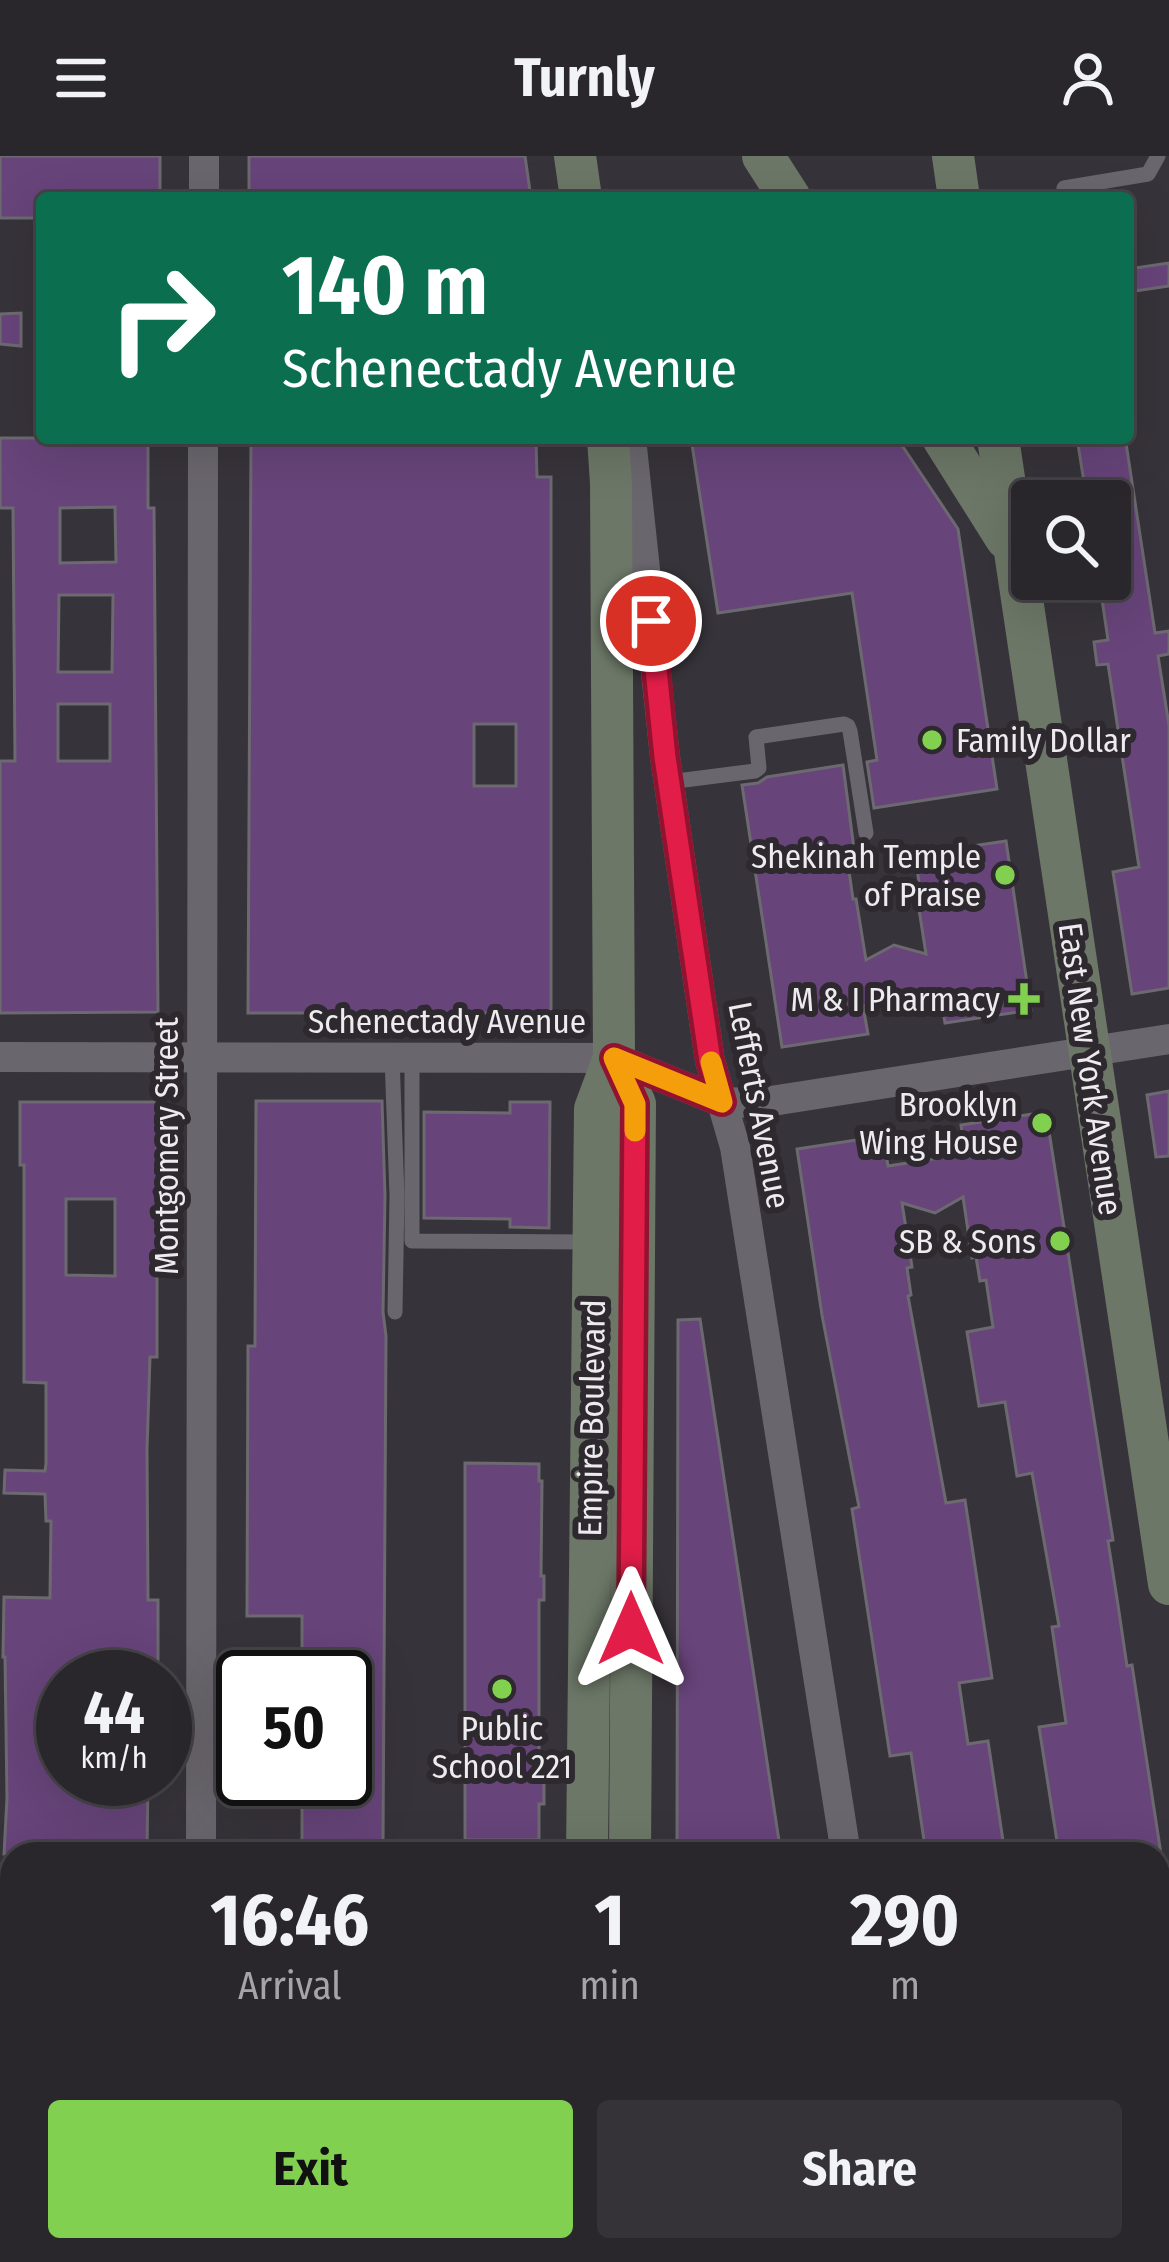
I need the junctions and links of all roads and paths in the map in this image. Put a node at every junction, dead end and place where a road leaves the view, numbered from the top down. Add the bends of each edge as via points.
1 (204, 156) edge
2 (575, 156) edge
3 (763, 156) edge
4 (952, 156) edge
5 (1158, 156) edge
6 (1064, 188) dead end
7 (204, 192) edge
8 (580, 192) edge
9 (786, 192) edge
10 (958, 192) edge
11 (203, 444) edge
12 (608, 444) edge
13 (632, 444) edge
14 (947, 444) edge
15 (999, 444) edge
16 (1011, 518) edge
17 (1011, 546) edge
18 (1023, 600) edge
19 (669, 782) junction
20 (866, 833) dead end
21 (1169, 1039) edge
22 (1088, 1051) junction
23 (0, 1057) edge
24 (202, 1057) junction
25 (402, 1057) junction
26 (614, 1058) junction
27 (722, 1102) junction
28 (594, 1242) junction
29 (394, 1312) dead end
30 (1169, 1583) edge
31 (201, 1842) edge
32 (587, 1842) edge
33 (630, 1842) edge
34 (844, 1842) edge

1 - 7 street
2 - 8 main road
3 - 9 main road
4 - 10 main road
5 - 6 lane via 1148,174
11 - 24 street, Montgomery Street
12 - 26 main road, Empire Boulevard
13 - 19 street, Lefferts Avenue
14 - 17 main road, East New York Avenue
15 - 16 main road, East New York Avenue
18 - 22 main road, East New York Avenue
19 - 20 lane via 758,770 760,736 848,726
19 - 27 street, Lefferts Avenue
21 - 22 street, Schenectady Avenue
22 - 27 street, Schenectady Avenue via 759,1103
22 - 30 main road, East New York Avenue
23 - 24 street, Schenectady Avenue
24 - 25 street, Schenectady Avenue
24 - 31 street, Montgomery Street
25 - 26 street, Schenectady Avenue
25 - 28 lane via 412,1241
25 - 29 lane
26 - 27 street, Schenectady Avenue
26 - 28 main road, Empire Boulevard via 595,1108
26 - 33 main road, Empire Boulevard via 635,1104
27 - 34 street, Lefferts Avenue
28 - 32 main road, Empire Boulevard

